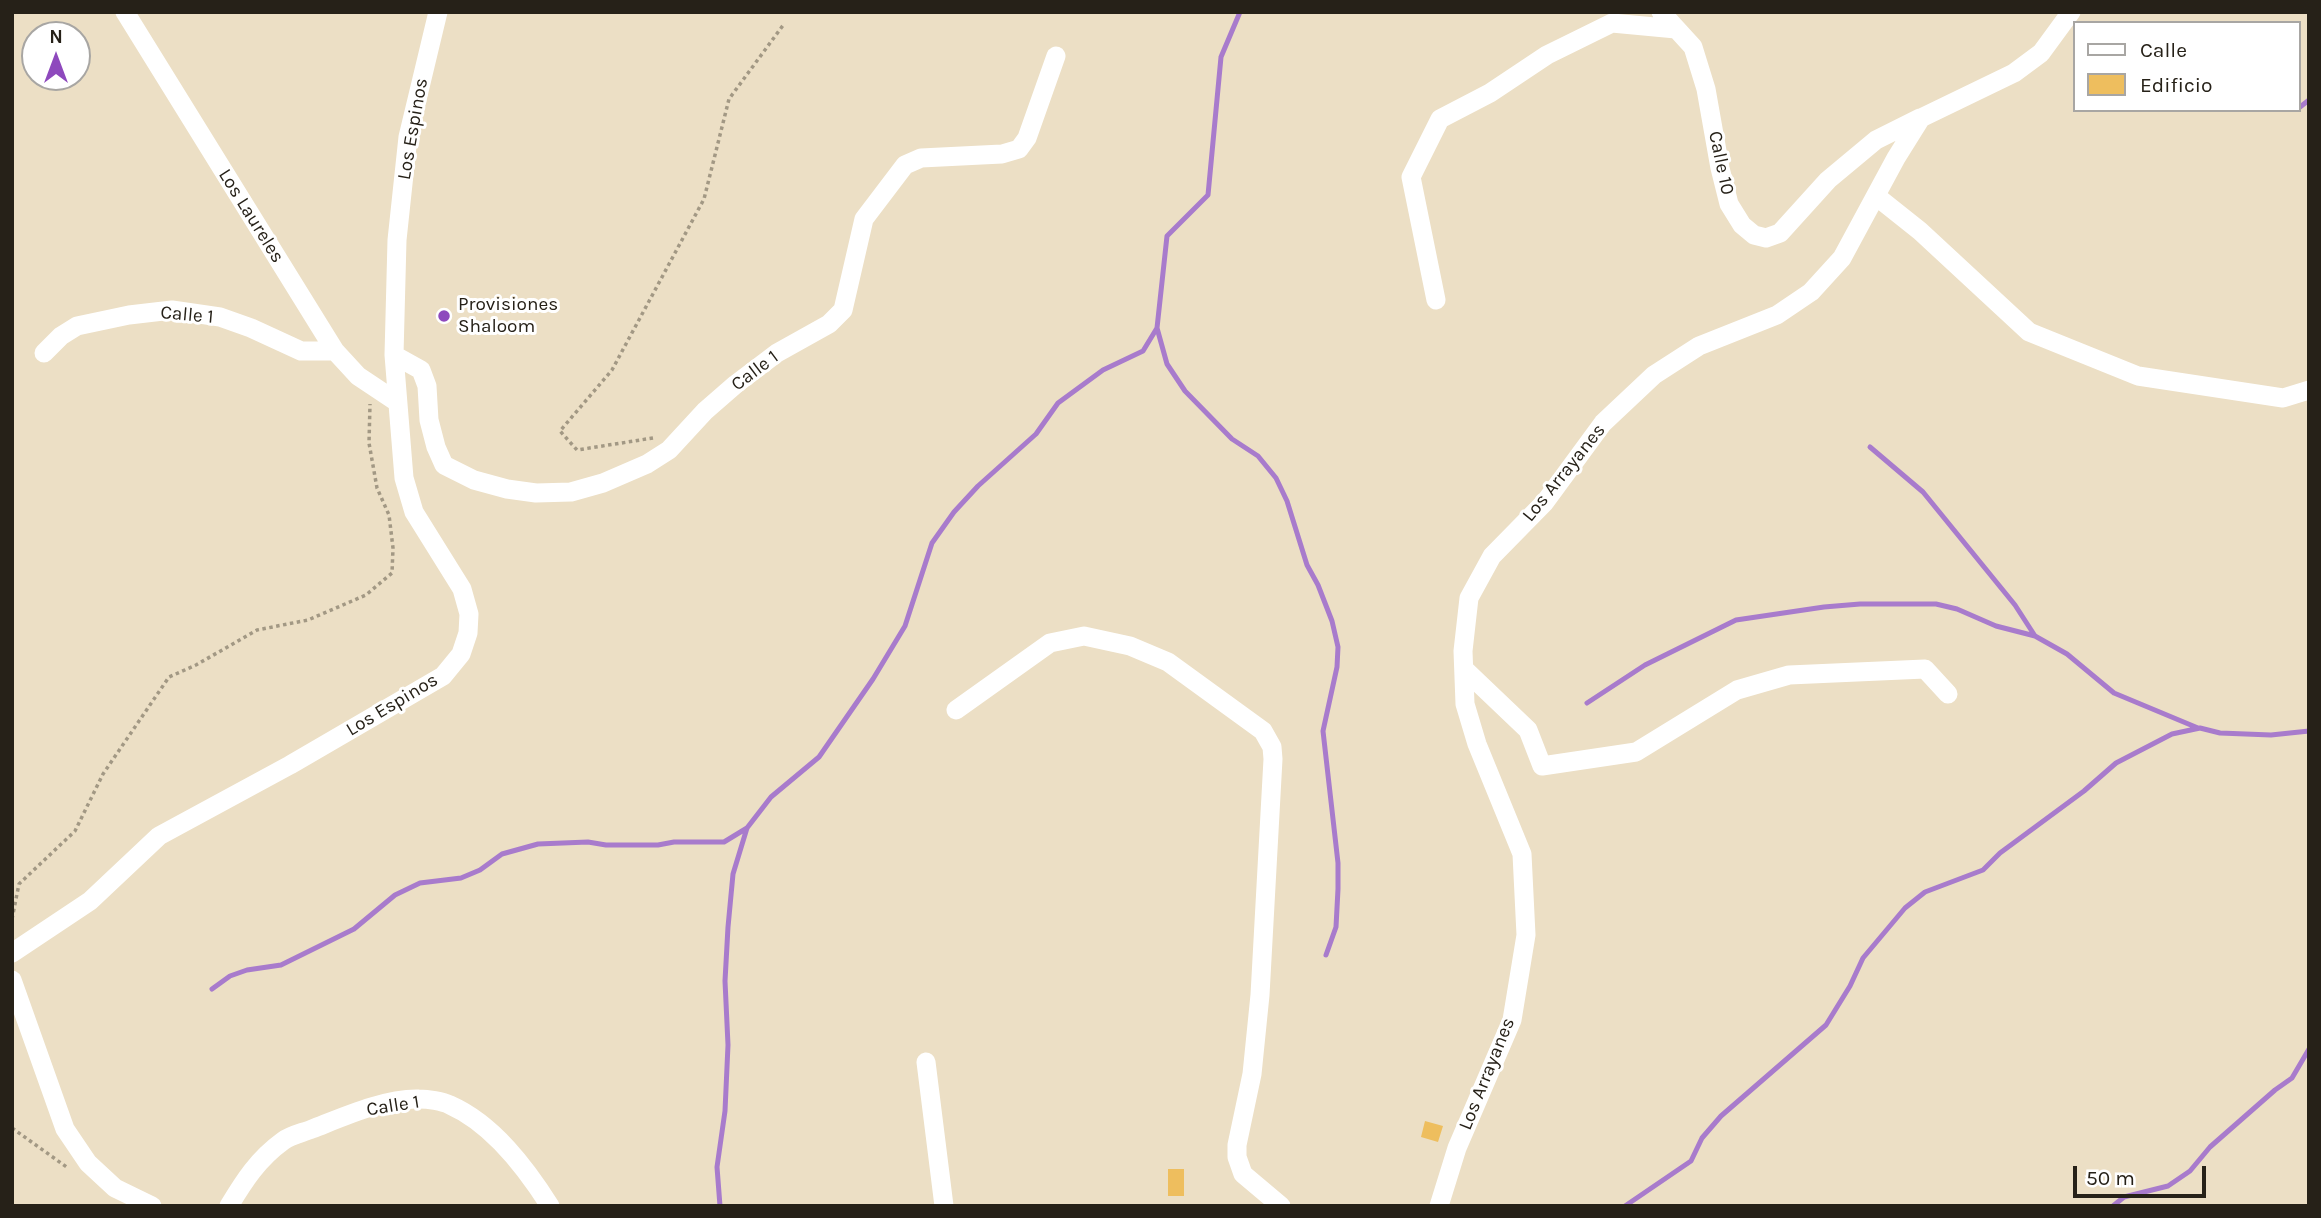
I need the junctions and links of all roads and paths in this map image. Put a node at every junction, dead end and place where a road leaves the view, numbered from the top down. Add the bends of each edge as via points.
1 (125, 12) edge
2 (438, 12) edge
3 (1661, 12) edge
4 (2071, 12) edge
5 (784, 24) dead end
6 (1676, 29) junction
7 (1056, 56) dead end
8 (1921, 118) junction
9 (1876, 196) junction
10 (1436, 300) dead end
11 (335, 351) junction
12 (44, 353) dead end
13 (394, 355) junction
14 (2309, 390) edge
15 (397, 402) junction
16 (686, 433) junction
17 (1464, 668) junction
18 (1948, 694) dead end
19 (956, 710) dead end
20 (12, 919) edge
21 (12, 953) edge
22 (12, 979) edge
23 (926, 1062) dead end
24 (12, 1128) edge
25 (72, 1171) dead end
26 (152, 1206) edge
27 (229, 1206) edge
28 (550, 1206) edge
29 (944, 1206) edge
30 (1281, 1206) edge
31 (1438, 1206) edge

1 - 11 street, Los Laureles
2 - 13 street, Los Espinos via 408,137 397,240
3 - 6 street, Calle 10
4 - 8 street via 2041,53 2014,73
5 - 16 path via 729,99 704,199 612,370 560,431 578,450
6 - 8 street, Calle 10 via 1693,47 1706,89 1729,204 1754,235 1766,238 1780,233 1828,180 1876,140
6 - 10 street via 1612,23 1547,55 1440,120 1410,177
7 - 16 street, Calle 1 via 1019,149 920,158 905,165 864,219 843,310 829,324 777,353 736,384
8 - 9 street, Los Arrayanes
9 - 14 street via 2029,332 2138,376 2283,398
9 - 17 street, Los Arrayanes via 1842,258 1811,292 1777,315 1699,346 1654,375 1603,423 1545,502 1492,556 1469,598
11 - 12 street, Calle 1 via 301,351 220,317 172,310 77,326
11 - 15 street, Los Laureles via 358,376
13 - 15 street, Los Espinos
13 - 16 street, Calle 1 via 421,370 443,465 507,489 571,492 603,483 647,464
15 - 20 path via 369,405 369,443 377,488 389,515 392,573 366,595 308,621 257,630 169,677 103,774 75,831 19,884
15 - 21 street, Los Espinos via 404,478 414,512 461,589 469,614 461,654 443,676 159,836 90,901
17 - 18 street via 1528,730 1542,766 1636,752 1737,691 1789,675 1925,668
17 - 31 street, Los Arrayanes via 1465,704 1476,744 1521,854 1526,935 1511,1020
19 - 30 street via 1050,643 1084,636 1130,646 1168,662 1263,731 1273,759 1260,995 1237,1157 1243,1174
22 - 26 street via 65,1129 88,1163 116,1188
23 - 29 street
24 - 25 path
27 - 28 street, Calle 1 via 247,1175 286,1139 371,1107 419,1099 449,1104 471,1117 528,1171

